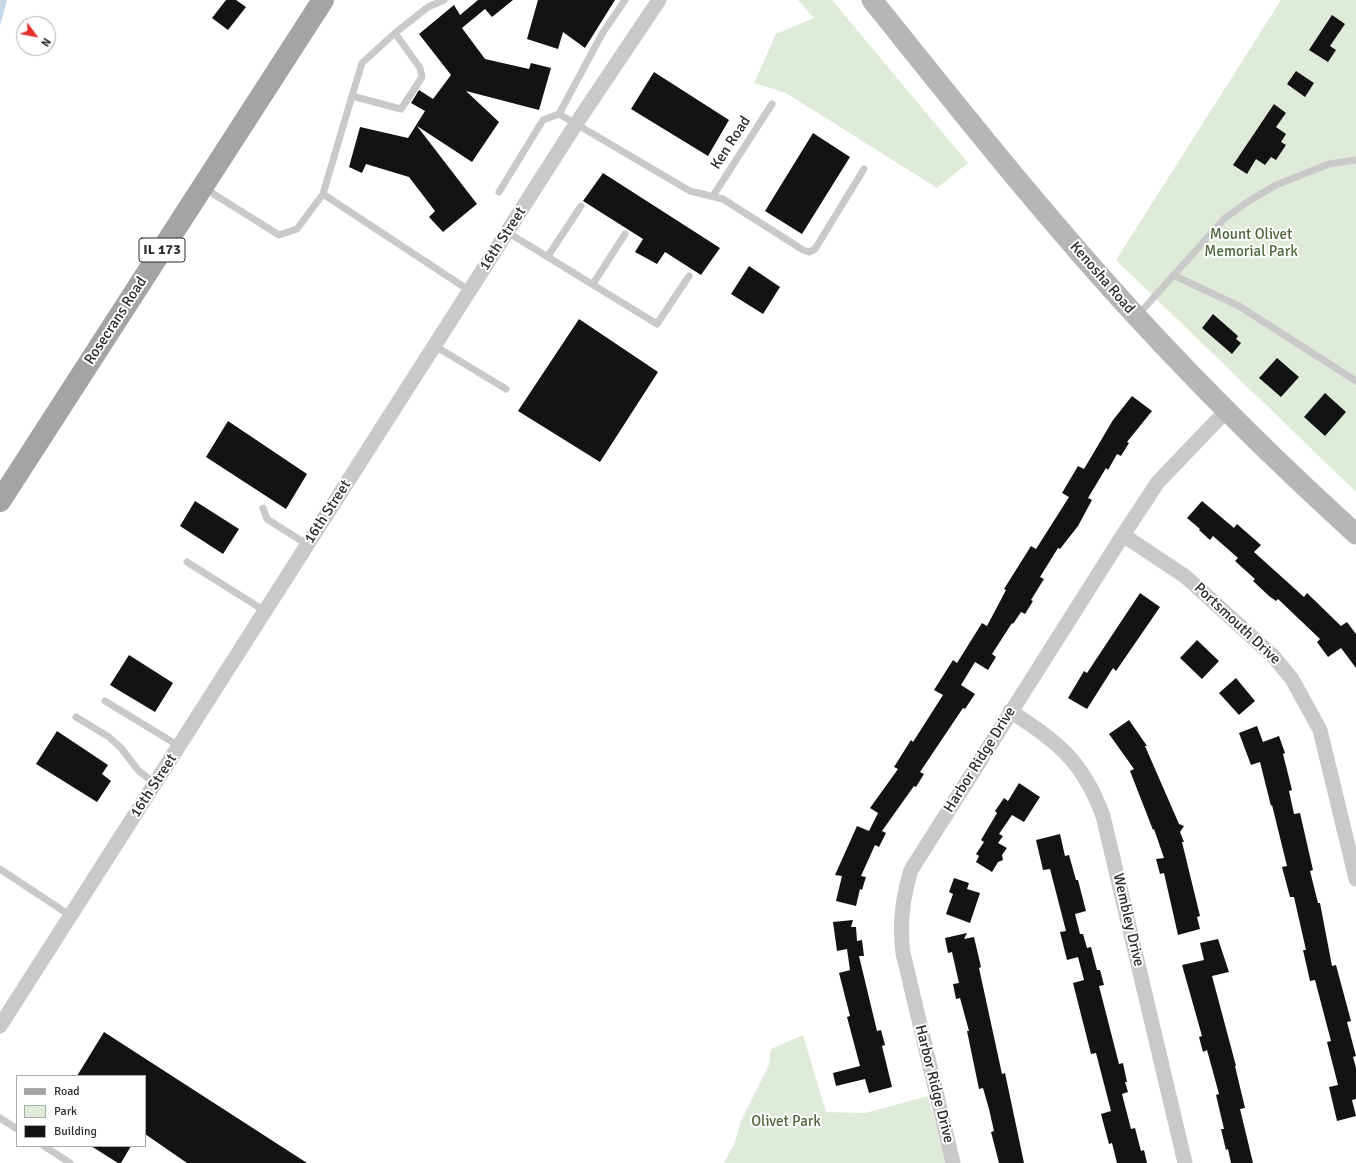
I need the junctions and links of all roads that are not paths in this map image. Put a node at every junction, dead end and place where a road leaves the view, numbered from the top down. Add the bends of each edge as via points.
1 (323, 0) edge
2 (444, 0) edge
3 (625, 0) edge
4 (659, 0) edge
5 (872, 0) edge
6 (436, 2) edge
7 (395, 33) junction
8 (352, 96) junction
9 (772, 104) dead end
10 (559, 114) junction
11 (576, 124) junction
12 (1356, 160) edge
13 (864, 169) dead end
14 (202, 187) junction
15 (499, 192) dead end
16 (323, 194) junction
17 (713, 196) junction
18 (582, 206) dead end
19 (508, 232) junction
20 (625, 234) dead end
21 (548, 256) junction
22 (1173, 275) junction
23 (689, 276) dead end
24 (593, 284) junction
25 (470, 291) junction
26 (1136, 317) junction
27 (435, 346) junction
28 (1356, 381) edge
29 (506, 389) dead end
30 (1227, 410) junction
31 (0, 501) edge
32 (263, 508) dead end
33 (1356, 534) edge
34 (1123, 535) junction
35 (308, 544) junction
36 (187, 562) dead end
37 (265, 612) junction
38 (105, 701) dead end
39 (1010, 711) junction
40 (76, 717) dead end
41 (179, 746) junction
42 (155, 784) junction
43 (0, 869) edge
44 (1356, 879) edge
45 (71, 916) junction
46 (0, 1026) edge
47 (0, 1118) edge
48 (16, 1128) edge
49 (46, 1147) edge
50 (70, 1163) edge
51 (953, 1163) edge
52 (1185, 1163) edge

1 - 14 main road, Rosecrans Road / IL 173
2 - 6 lane
3 - 10 lane via 602,34
4 - 11 street, 16th Street
5 - 26 street, Kenosha Road via 1000,159
6 - 7 lane
7 - 8 lane via 362,63
7 - 8 lane via 420,68 422,78 401,109
8 - 16 lane
9 - 17 lane, Ken Road
10 - 11 lane
10 - 15 lane via 543,120
11 - 17 lane via 690,191
11 - 19 street, 16th Street
12 - 22 lane via 1329,164 1276,185 1249,200 1224,218
13 - 17 lane via 815,249 809,252 730,203
14 - 16 lane via 279,235 297,229
14 - 31 main road, Rosecrans Road / IL 173
16 - 25 lane
18 - 21 lane
19 - 21 lane
19 - 25 street, 16th Street
20 - 24 lane
21 - 24 lane
22 - 26 lane
22 - 28 lane via 1239,306
23 - 24 lane via 657,324
25 - 27 street, 16th Street
26 - 30 street, Kenosha Road
27 - 29 lane
27 - 35 street, 16th Street
30 - 33 street, Kenosha Road via 1280,464
30 - 34 street, Harbor Ridge Drive via 1158,482
32 - 35 lane via 267,519
34 - 39 street, Harbor Ridge Drive
34 - 44 street, Portsmouth Drive via 1186,577 1273,656 1292,679 1320,730
35 - 37 street, 16th Street
36 - 37 lane
37 - 41 street, 16th Street
38 - 41 lane
39 - 51 street, Harbor Ridge Drive via 911,870 905,890 900,937 902,953
39 - 52 street, Wembley Drive via 1049,736 1071,758 1096,797 1103,816
40 - 42 lane via 109,737 138,770
41 - 42 street, 16th Street
42 - 45 street, 16th Street
43 - 45 lane
45 - 46 street, 16th Street
47 - 48 lane
49 - 50 lane

